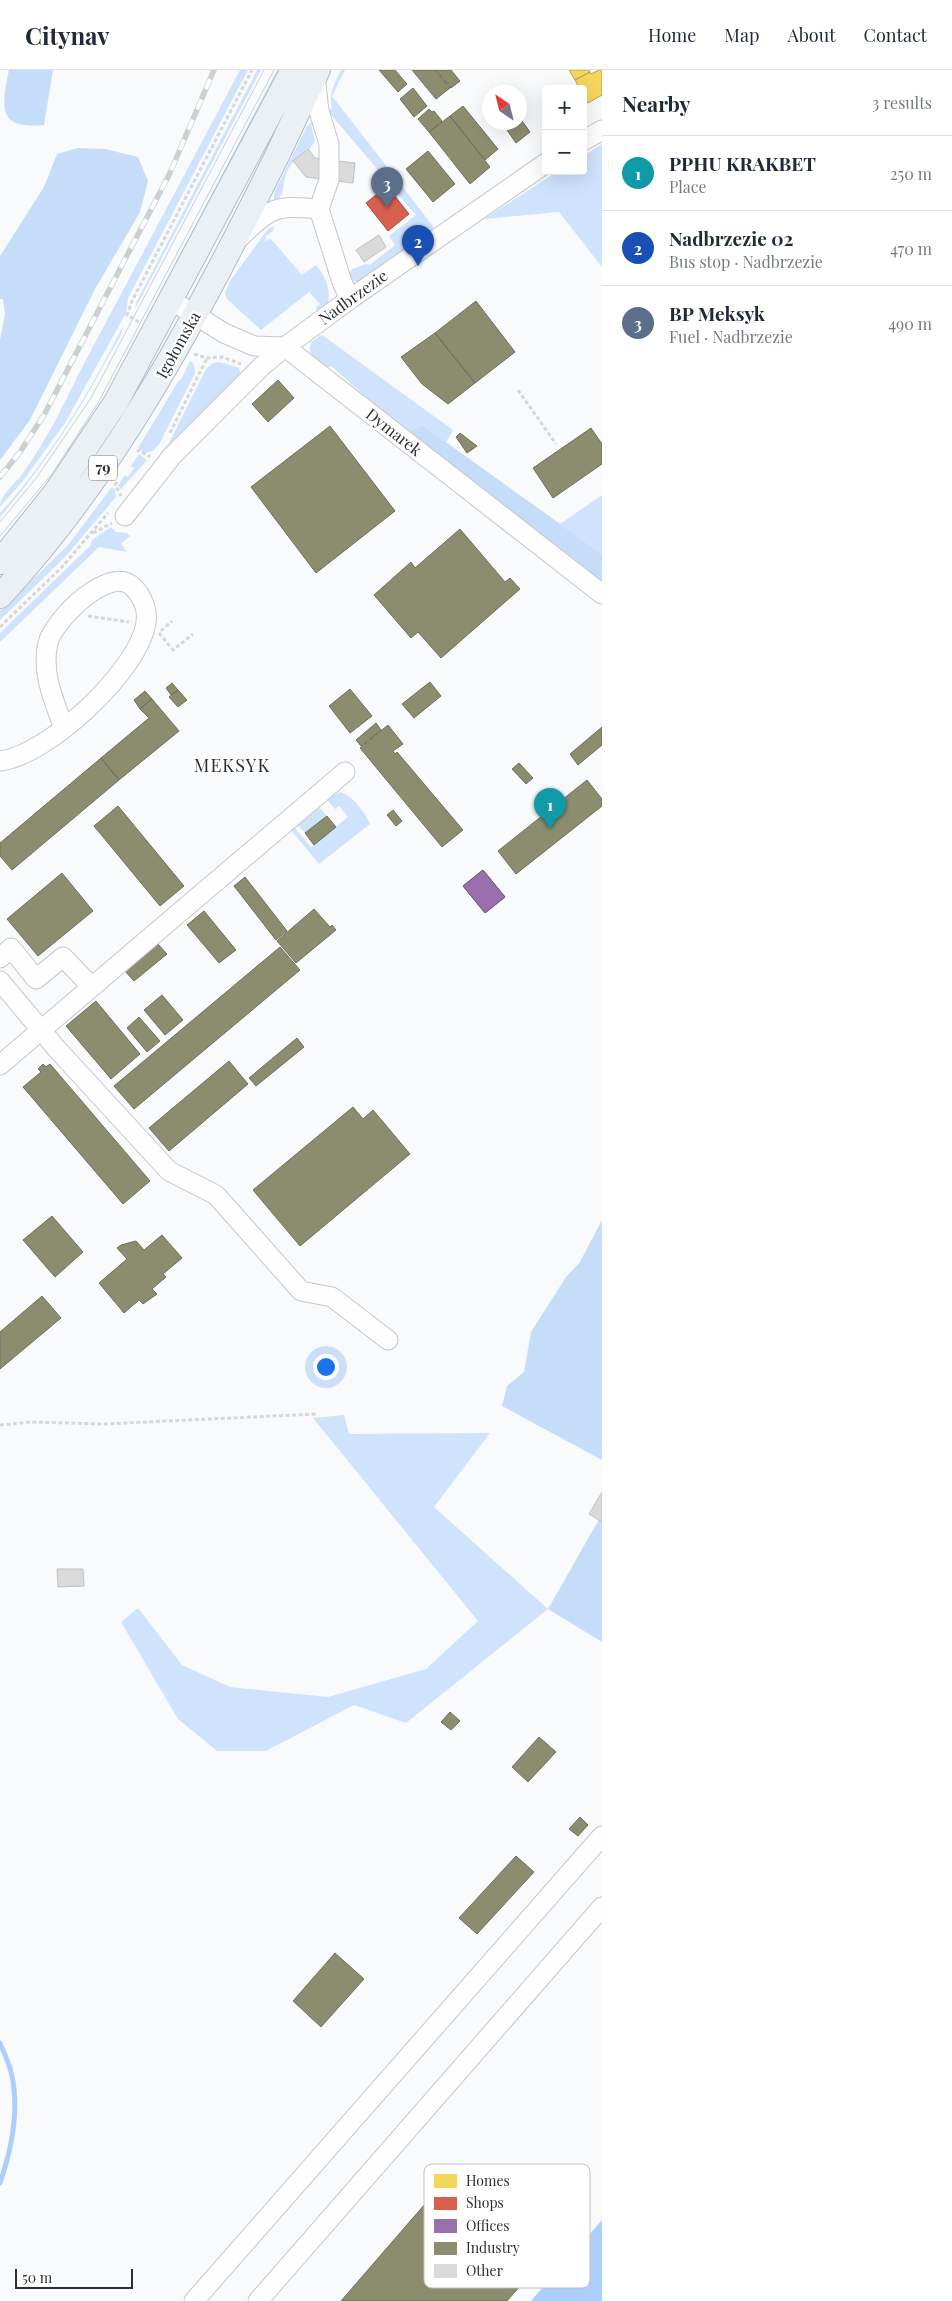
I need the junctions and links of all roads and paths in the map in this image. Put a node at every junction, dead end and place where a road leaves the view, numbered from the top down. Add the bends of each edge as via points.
1 (252, 70) edge
2 (309, 72) edge
3 (602, 130) edge
4 (587, 139) edge
5 (542, 166) edge
6 (320, 209) junction
7 (233, 243) junction
8 (350, 299) junction
9 (171, 300) junction
10 (195, 314) junction
11 (131, 317) dead end
12 (285, 347) junction
13 (193, 353) dead end
14 (207, 358) junction
15 (247, 364) dead end
16 (518, 390) dead end
17 (169, 434) dead end
18 (556, 444) dead end
19 (157, 452) dead end
20 (134, 457) dead end
21 (152, 459) junction
22 (146, 466) dead end
23 (120, 478) dead end
24 (124, 494) dead end
25 (117, 514) junction
26 (90, 534) junction
27 (0, 562) edge
28 (602, 594) edge
29 (0, 596) edge
30 (68, 613) junction
31 (172, 621) dead end
32 (0, 627) edge
33 (153, 628) junction
34 (194, 634) dead end
35 (64, 728) junction
36 (0, 761) edge
37 (345, 772) dead end
38 (0, 958) edge
39 (0, 981) edge
40 (91, 986) junction
41 (41, 1030) junction
42 (0, 1064) edge
43 (388, 1340) dead end
44 (316, 1414) dead end
45 (0, 1425) edge
46 (602, 1836) edge
47 (602, 1907) edge
48 (194, 2301) edge
49 (258, 2301) edge

1 - 11 path via 132,301 127,315
2 - 6 street via 329,144 329,180
2 - 7 main road, Igołomska / 79
2 - 9 main road, Igołomska / 79
3 - 4 street
5 - 8 street, Nadbrzezie
6 - 7 street via 288,206 275,210
6 - 8 street
7 - 10 main road, Igołomska / 79
8 - 12 street, Nadbrzezie
9 - 10 street
9 - 27 main road, Igołomska / 79 via 82,457
10 - 12 street via 224,333 254,346
10 - 29 main road, Igołomska / 79 via 156,384 97,476 55,532
12 - 25 street, Nadbrzezie via 262,366
12 - 28 street, Dymarek
13 - 14 path
14 - 15 path via 218,357
14 - 17 path
16 - 18 path
19 - 21 path
20 - 21 path via 139,450
21 - 22 path
23 - 24 path via 115,485 121,497
25 - 26 path
25 - 26 path
26 - 32 path via 62,567
30 - 33 path
30 - 33 street via 100,586 116,581 132,585 144,601
30 - 35 street via 48,642 46,664 49,688
31 - 33 path
33 - 34 path via 173,650
33 - 35 street via 93,705
35 - 36 street via 37,747 10,760
37 - 40 street
38 - 40 street via 11,948 36,979 63,957
39 - 41 street
40 - 41 street
41 - 42 street
41 - 43 street via 169,1171 216,1195 301,1291 332,1297
44 - 45 path via 104,1424 31,1422
46 - 48 street
47 - 49 street

